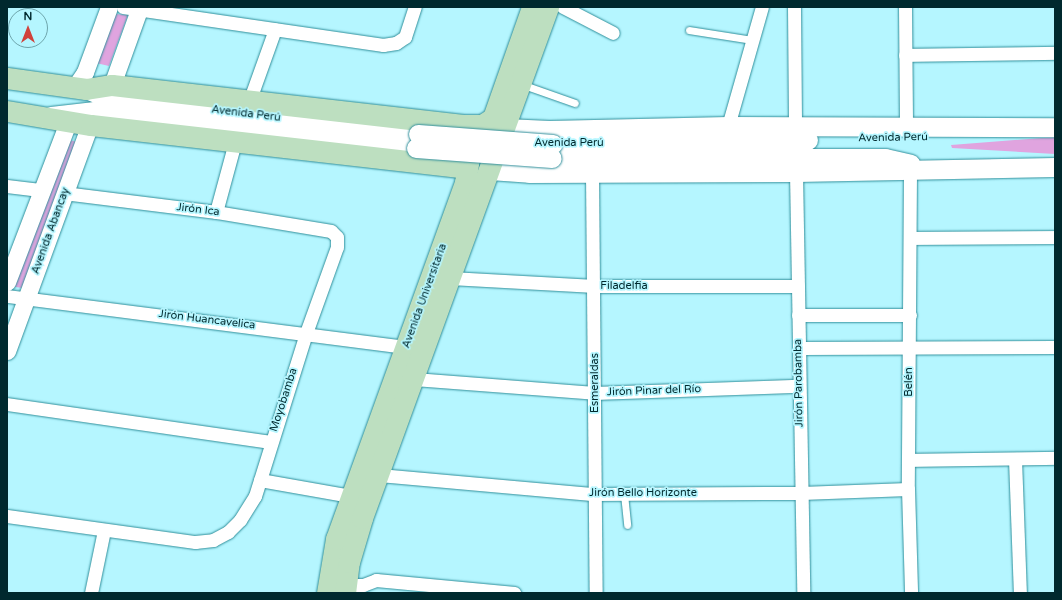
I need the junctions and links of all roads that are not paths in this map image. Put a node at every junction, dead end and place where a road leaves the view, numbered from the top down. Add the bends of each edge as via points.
1 (109, 7) edge
2 (122, 7) edge
3 (415, 7) edge
4 (532, 7) edge
5 (548, 7) edge
6 (563, 7) edge
7 (762, 7) edge
8 (794, 7) edge
9 (905, 7) edge
10 (140, 8) edge
11 (275, 29) junction
12 (689, 30) dead end
13 (613, 32) dead end
14 (752, 40) junction
15 (1055, 53) edge
16 (905, 55) junction
17 (7, 78) edge
18 (521, 84) junction
19 (112, 85) junction
20 (80, 88) junction
21 (250, 99) junction
22 (575, 103) dead end
23 (7, 111) edge
24 (59, 118) junction
25 (93, 118) junction
26 (482, 125) junction
27 (728, 126) junction
28 (795, 127) junction
29 (505, 128) junction
30 (906, 128) junction
31 (1055, 128) edge
32 (417, 141) junction
33 (235, 142) junction
34 (553, 151) junction
35 (1055, 167) edge
36 (467, 168) junction
37 (490, 170) junction
38 (910, 171) junction
39 (935, 171) junction
40 (796, 172) junction
41 (592, 173) junction
42 (7, 186) edge
43 (42, 190) junction
44 (64, 193) junction
45 (216, 212) junction
46 (331, 230) joint
47 (1055, 237) edge
48 (910, 238) junction
49 (450, 278) junction
50 (7, 282) edge
51 (595, 286) junction
52 (798, 286) junction
53 (7, 296) edge
54 (26, 298) junction
55 (798, 316) junction
56 (910, 316) junction
57 (306, 333) junction
58 (407, 347) junction
59 (1055, 347) edge
60 (799, 348) junction
61 (910, 348) junction
62 (7, 351) edge
63 (414, 379) junction
64 (799, 386) junction
65 (594, 393) junction
66 (7, 404) edge
67 (271, 442) junction
68 (1055, 458) edge
69 (1015, 459) junction
70 (909, 460) junction
71 (379, 475) junction
72 (260, 480) junction
73 (908, 489) junction
74 (801, 493) junction
75 (594, 494) junction
76 (624, 494) junction
77 (352, 496) junction
78 (7, 516) edge
79 (627, 525) dead end
80 (104, 530) junction
81 (354, 589) edge
82 (91, 593) edge
83 (327, 593) edge
84 (514, 593) edge
85 (596, 593) edge
86 (803, 593) edge
87 (911, 593) edge
88 (1020, 593) edge

1 - 20 street
2 - 10 street
3 - 11 street via 405,37 396,43 383,45
4 - 26 main road, Avenida Universitaria via 497,109 492,118
5 - 18 main road, Avenida Universitaria
6 - 13 street
7 - 14 street
8 - 28 street
9 - 16 street
10 - 11 street
10 - 19 street
11 - 21 street
12 - 14 lane
14 - 27 street
15 - 16 street
16 - 30 street
17 - 20 main road, Avenida Perú
18 - 22 lane
18 - 29 main road, Avenida Universitaria
19 - 20 main road, Avenida Perú
19 - 21 main road, Avenida Perú
20 - 32 main road, Avenida Perú via 111,99
21 - 26 main road, Avenida Perú via 463,125
23 - 24 main road, Avenida Perú
24 - 25 main road, Avenida Perú
24 - 43 street, Avenida Abancay
25 - 32 main road, Avenida Perú
25 - 33 main road, Avenida Perú
25 - 44 street, Avenida Abancay
26 - 36 main road, Avenida Universitaria via 470,144
27 - 28 main road, Avenida Perú
27 - 29 main road, Avenida Perú via 549,130
28 - 30 main road, Avenida Perú
29 - 37 main road, Avenida Universitaria
30 - 31 main road, Avenida Perú
31 - 34 main road, Avenida Perú via 950,138
32 - 34 main road, Avenida Perú, bridge
33 - 36 main road, Avenida Perú
33 - 45 street
34 - 39 main road, Avenida Perú via 884,158
35 - 39 main road, Avenida Perú
36 - 58 main road, Avenida Universitaria via 465,183
37 - 41 main road, Avenida Perú
37 - 49 main road, Avenida Universitaria
38 - 39 main road, Avenida Perú
38 - 40 main road, Avenida Perú
38 - 48 street, Belén
40 - 41 main road, Avenida Perú
40 - 52 street, Jirón Parobamba
41 - 51 street, Esmeraldas
42 - 43 street
43 - 50 street, Avenida Abancay
44 - 45 street, Jirón Ica
44 - 54 street, Avenida Abancay
45 - 46 street, Jirón Ica
46 - 57 street, Moyobamba via 337,238 337,247
47 - 48 street
48 - 56 street, Belén
49 - 51 street, Filadelfia
49 - 63 main road, Avenida Universitaria
51 - 52 street, Filadelfia
51 - 65 street, Esmeraldas
52 - 55 street, Jirón Parobamba
53 - 54 street, Jirón Huancavelica
54 - 57 street, Jirón Huancavelica
54 - 62 street, Avenida Abancay
55 - 56 street
55 - 60 street, Jirón Parobamba
56 - 61 street, Belén
57 - 58 street, Jirón Huancavelica
57 - 67 street, Moyobamba
58 - 77 main road, Avenida Universitaria
59 - 61 street
60 - 61 street
60 - 64 street, Jirón Parobamba
61 - 70 street, Belén
63 - 65 street, Jirón Pinar del Río
63 - 71 main road, Avenida Universitaria
64 - 65 street, Jirón Pinar del Río
64 - 74 street, Jirón Parobamba
65 - 75 street, Esmeraldas
66 - 67 street
67 - 72 street, Moyobamba
68 - 69 street
69 - 70 street
69 - 88 street
70 - 73 street, Belén
71 - 75 street, Jirón Bello Horizonte
71 - 81 main road, Avenida Universitaria via 354,542
72 - 77 street
72 - 80 street, Moyobamba via 255,496 240,520 228,532 214,540 195,542
73 - 74 street, Jirón Bello Horizonte
73 - 87 street, Belén
74 - 76 street, Jirón Bello Horizonte
74 - 86 street, Jirón Parobamba
75 - 76 street, Jirón Bello Horizonte
75 - 85 street, Esmeraldas
76 - 79 lane
77 - 83 main road, Avenida Universitaria via 336,539
78 - 80 street, Moyobamba
80 - 82 street
81 - 84 street via 376,580

